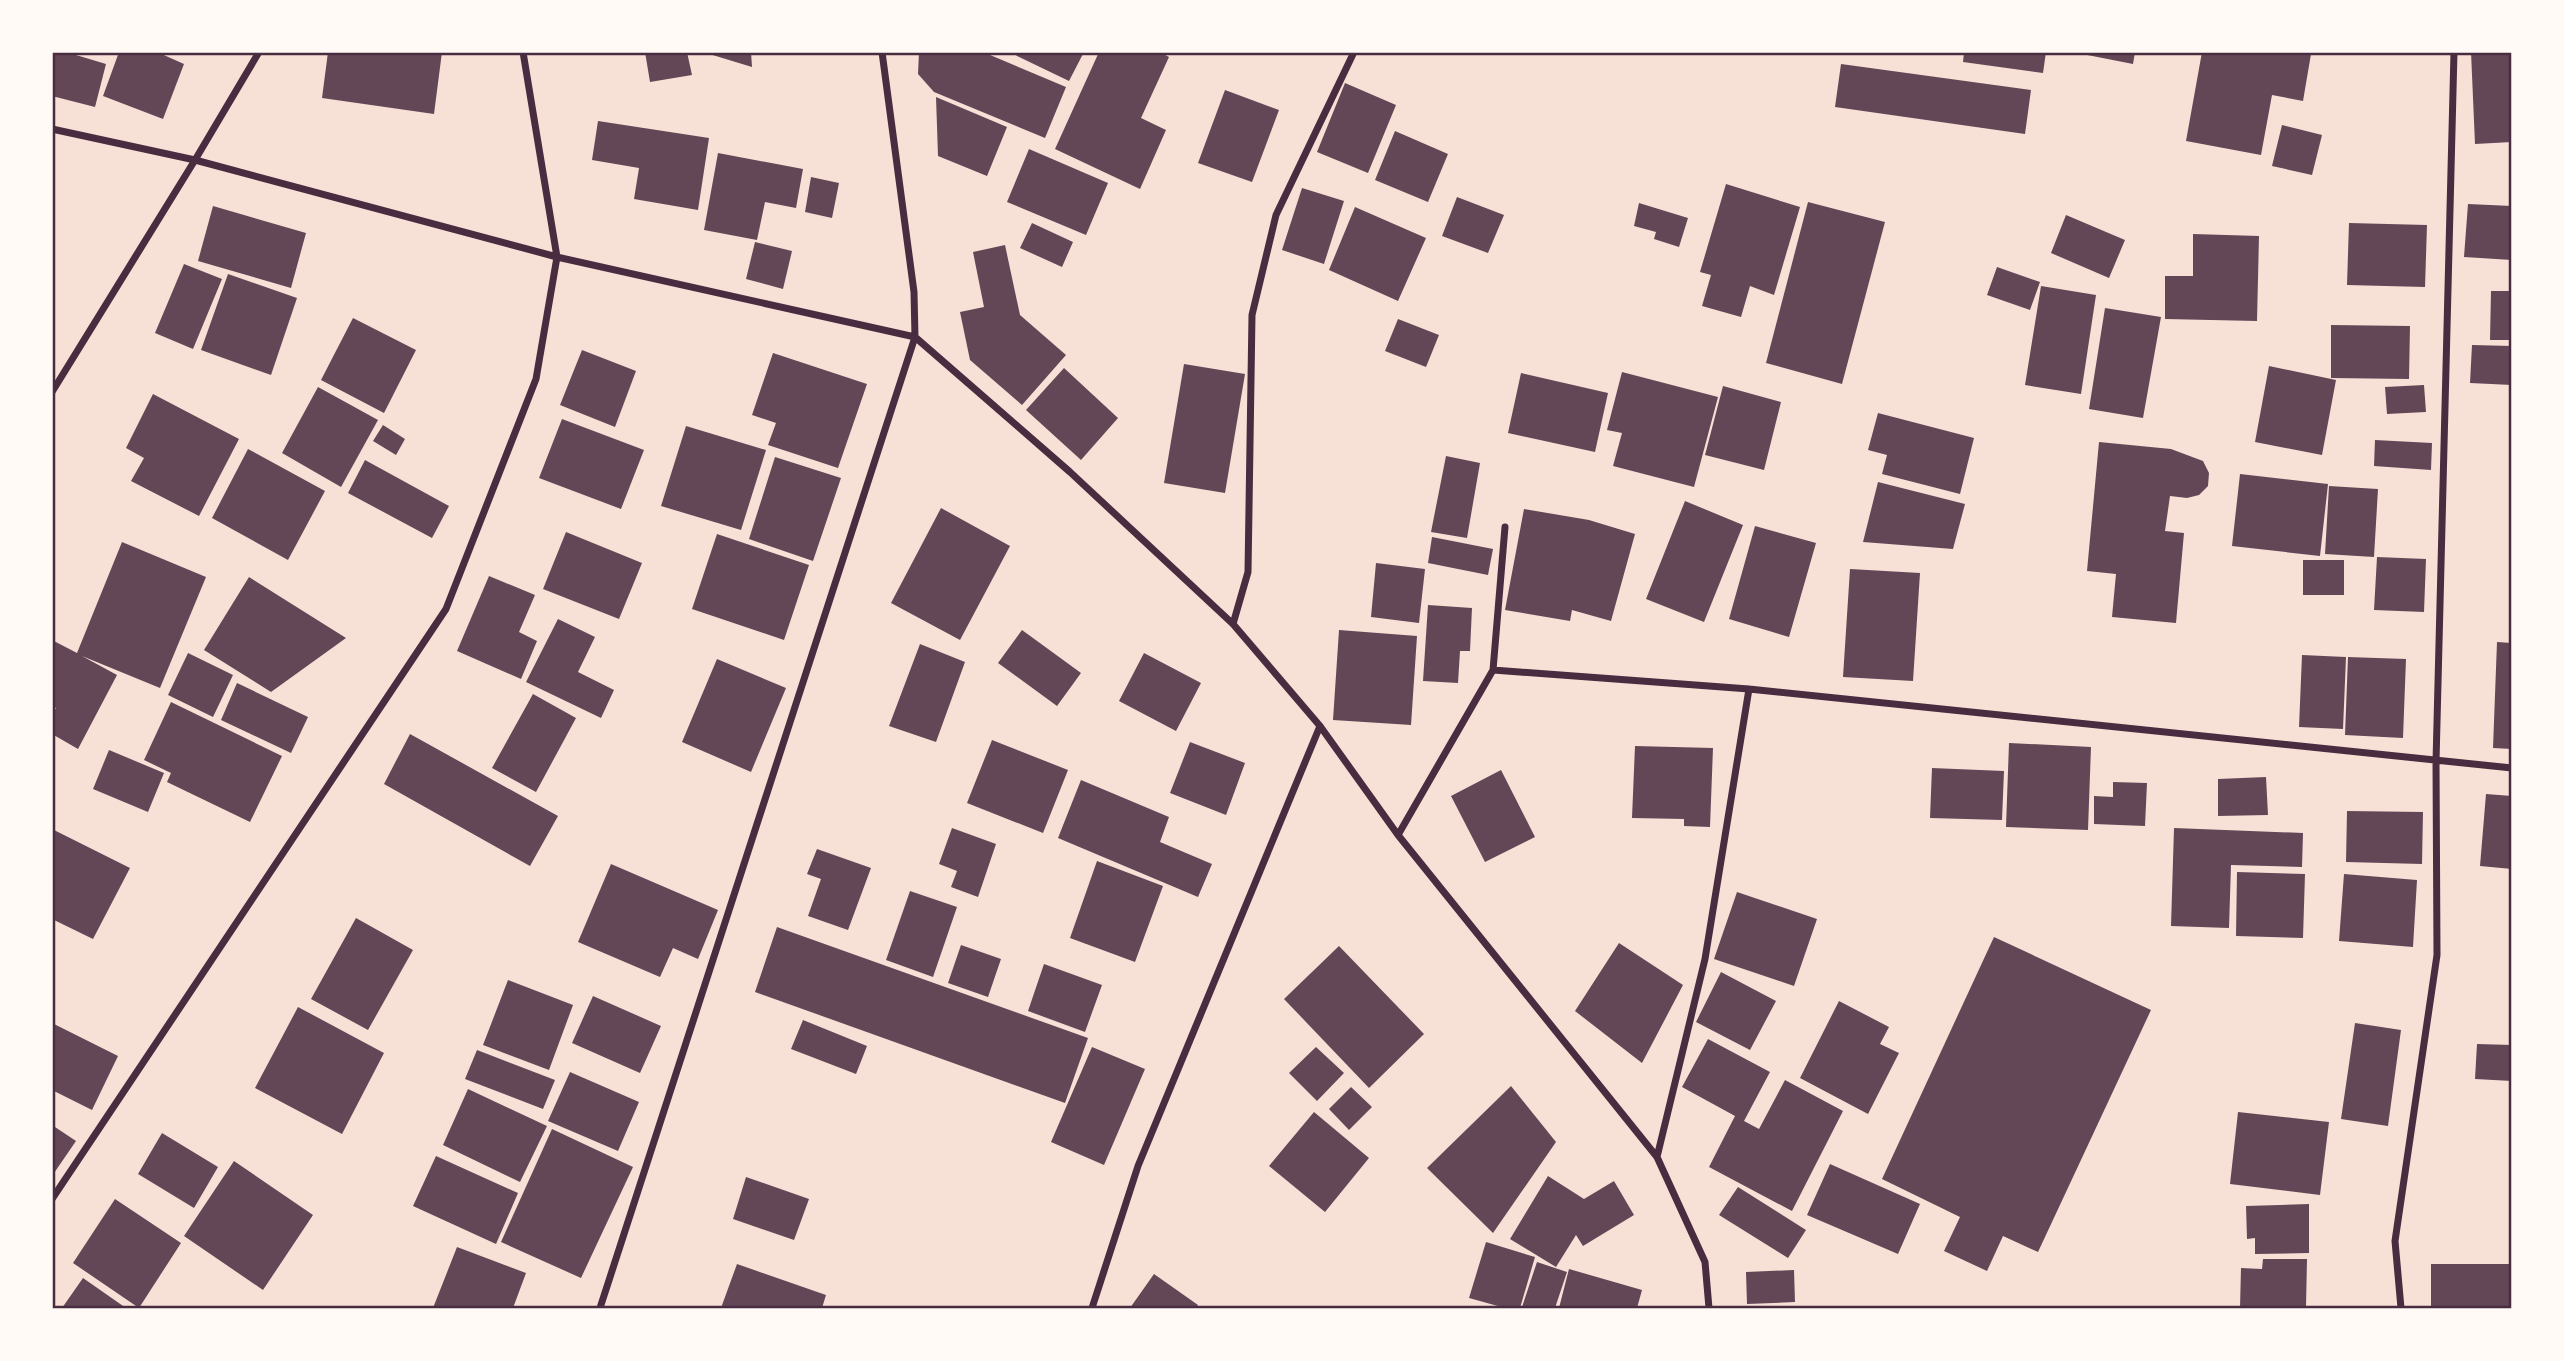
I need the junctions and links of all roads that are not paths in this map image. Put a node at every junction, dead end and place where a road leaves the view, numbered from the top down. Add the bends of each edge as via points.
1 (259, 52) edge
2 (523, 52) edge
3 (883, 52) edge
4 (1354, 52) edge
5 (2454, 52) edge
6 (52, 129) edge
7 (195, 160) junction
8 (557, 257) junction
9 (915, 337) junction
10 (52, 392) edge
11 (1505, 527) dead end
12 (1233, 624) junction
13 (1493, 670) junction
14 (1749, 689) junction
15 (1320, 726) junction
16 (2436, 762) junction
17 (2511, 768) edge
18 (1398, 835) junction
19 (1657, 1157) junction
20 (52, 1199) edge
21 (600, 1308) edge
22 (1092, 1308) edge
23 (1709, 1308) edge
24 (2401, 1308) edge

1 - 7 street
2 - 8 street
3 - 9 street via 914,292
4 - 12 street via 1276,215 1252,315 1248,572
5 - 16 street
6 - 7 street
7 - 8 street
7 - 10 street
8 - 9 street
8 - 20 street via 536,379 446,609
9 - 12 street via 1070,472
9 - 21 street
11 - 13 street
12 - 15 street
13 - 14 street
13 - 18 street
14 - 16 street
14 - 19 street via 1705,959
15 - 18 street
15 - 22 street via 1138,1166
16 - 17 street
16 - 24 street via 2437,954 2395,1241
18 - 19 street
19 - 23 street via 1705,1262

